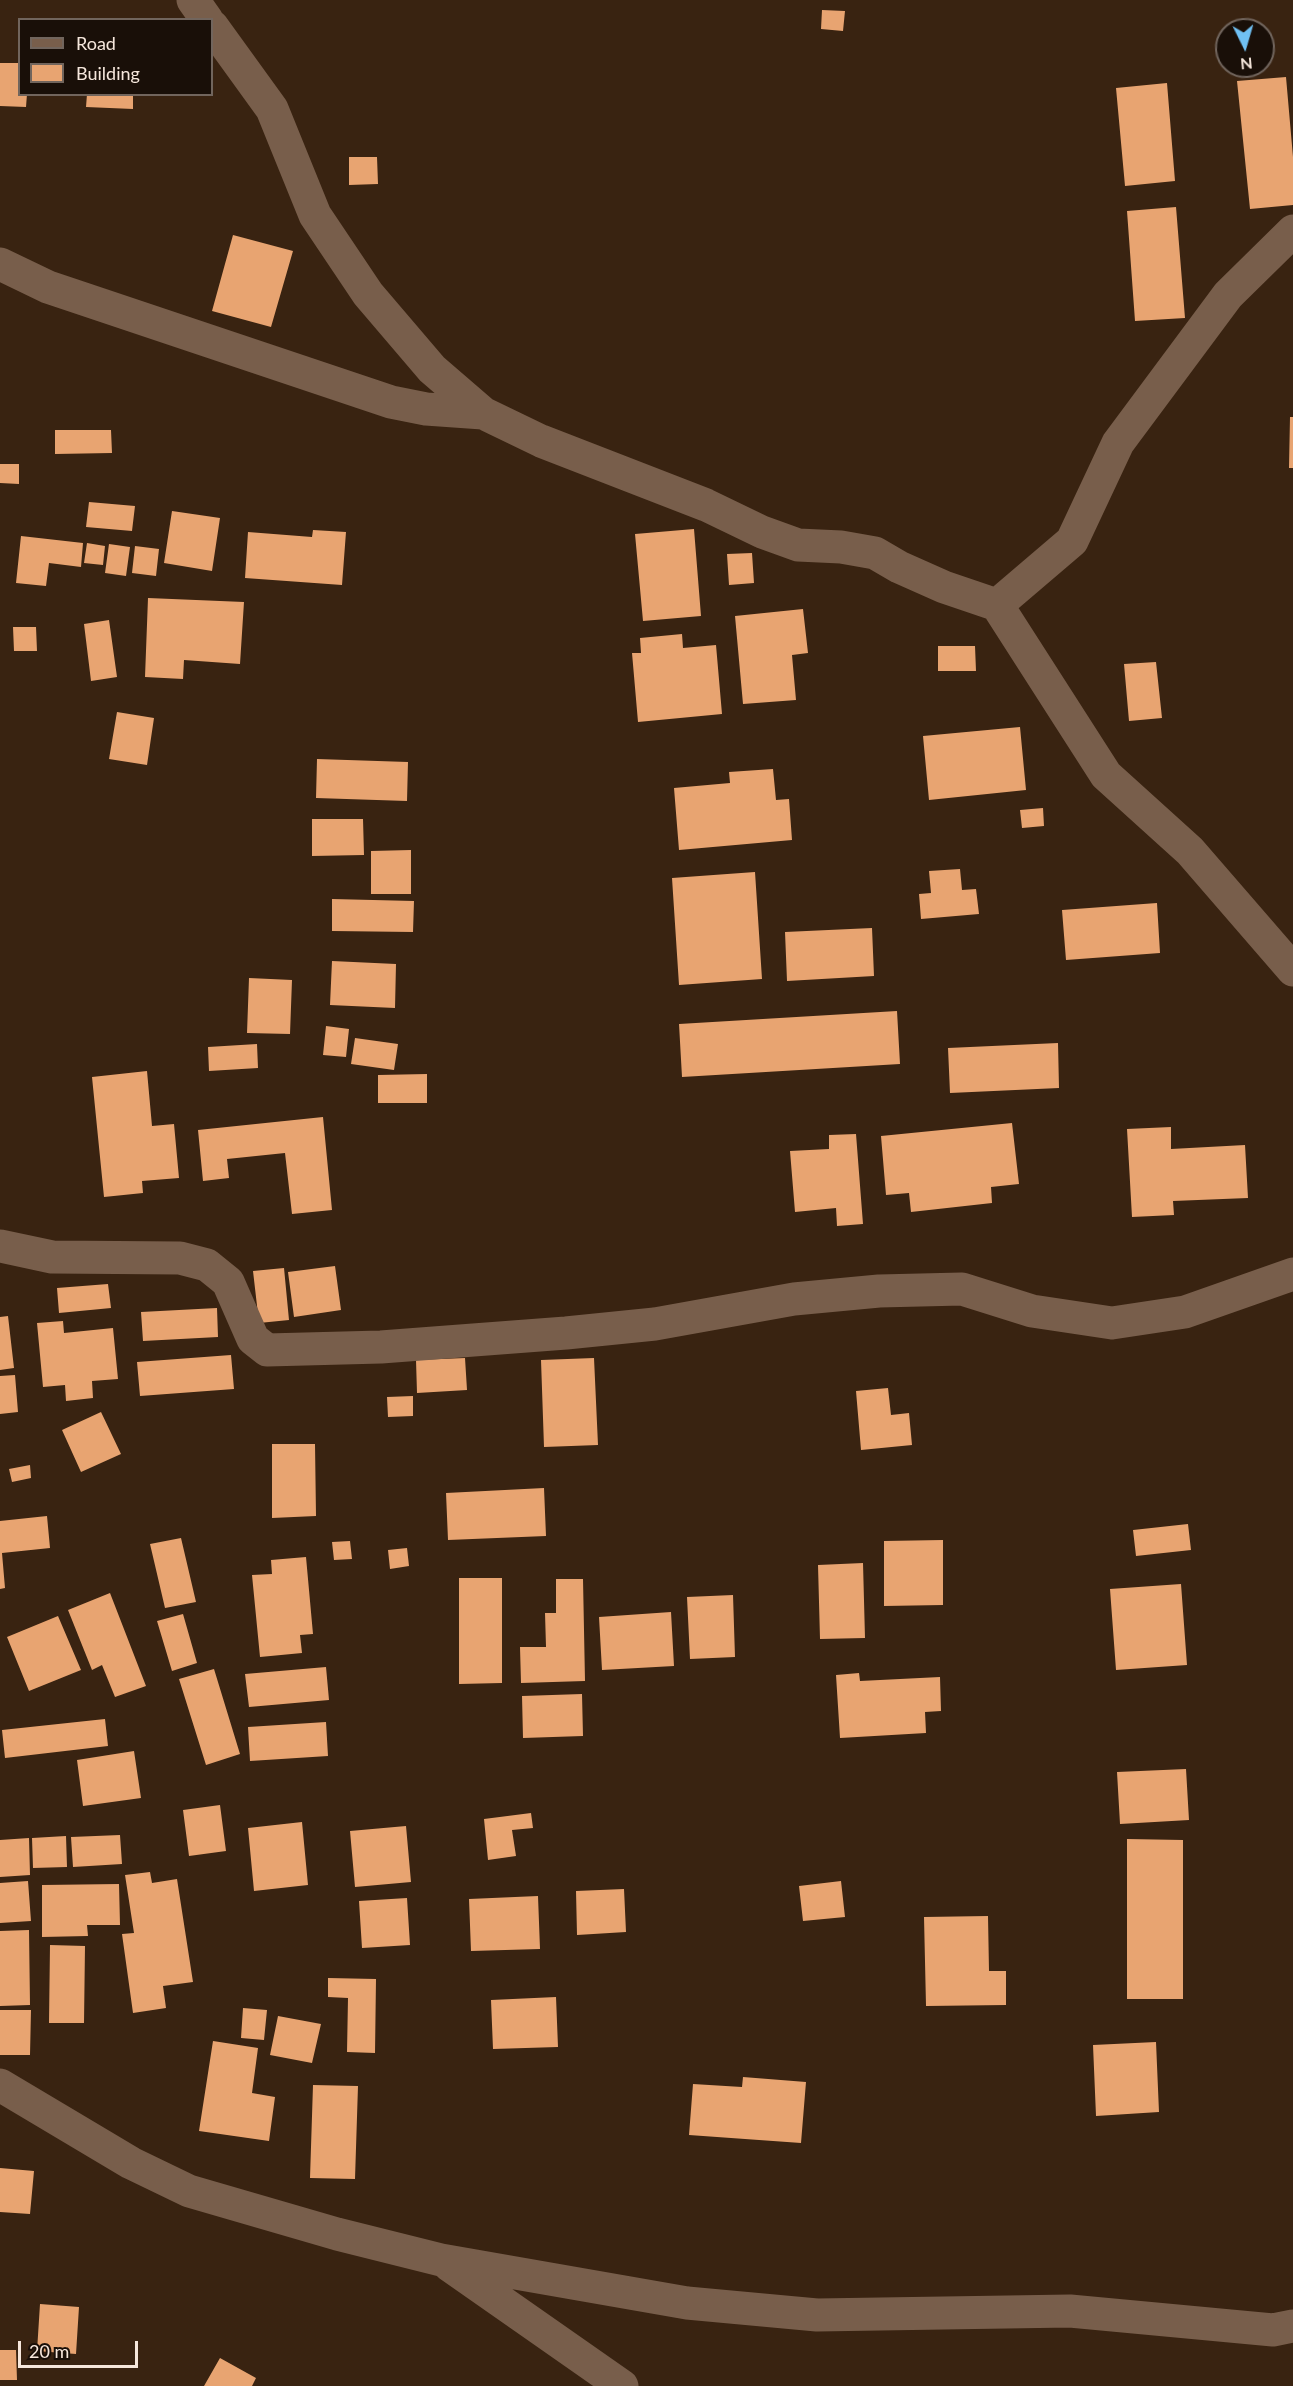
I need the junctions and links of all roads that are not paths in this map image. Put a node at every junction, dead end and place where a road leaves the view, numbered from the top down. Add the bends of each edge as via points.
1 (193, 0) edge
2 (206, 18) edge
3 (213, 27) edge
4 (1293, 231) edge
5 (0, 264) edge
6 (483, 413) junction
7 (997, 605) junction
8 (1293, 970) edge
9 (0, 1246) edge
10 (1293, 1274) edge
11 (0, 2085) edge
12 (441, 2260) junction
13 (1293, 2326) edge
14 (622, 2386) edge

1 - 2 street
3 - 6 street via 272,109 315,214 368,294 432,369
4 - 7 street via 1227,295 1118,443 1072,541
5 - 6 street via 48,287 391,402
6 - 7 street via 762,532 798,545 875,553 944,587
7 - 8 street via 1106,775 1190,851
9 - 10 street via 52,1257 180,1258 207,1264 228,1281 254,1339 267,1350 381,1347 566,1333 655,1324 794,1299 879,1291 962,1290 1032,1311 1112,1323 1185,1312
11 - 12 street via 131,2163 189,2191
12 - 13 street via 687,2303 817,2315 1070,2311 1273,2330
12 - 14 street

